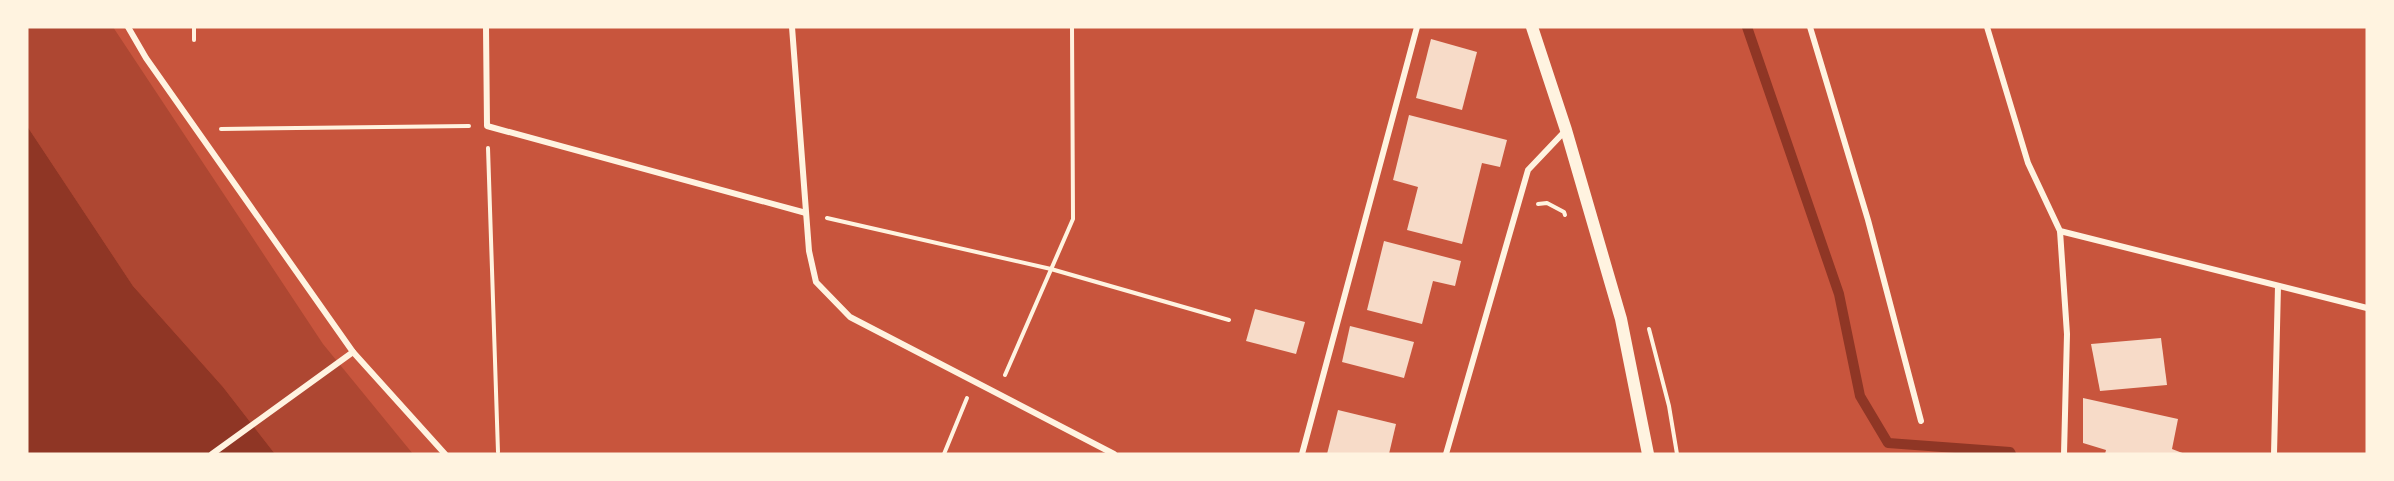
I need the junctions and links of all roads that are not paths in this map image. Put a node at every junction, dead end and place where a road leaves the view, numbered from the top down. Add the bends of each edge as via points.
1 (128, 27) edge
2 (486, 27) edge
3 (792, 27) edge
4 (1417, 27) edge
5 (1532, 27) edge
6 (1810, 27) edge
7 (1987, 27) edge
8 (1566, 130) junction
9 (806, 213) junction
10 (2060, 231) junction
11 (2278, 286) junction
12 (2367, 308) edge
13 (353, 352) junction
14 (1921, 421) dead end
15 (212, 454) edge
16 (445, 454) edge
17 (1114, 454) edge
18 (1302, 454) edge
19 (1446, 454) edge
20 (1648, 454) edge
21 (2064, 454) edge
22 (2274, 454) edge

1 - 13 street
2 - 9 street via 487,126
3 - 9 street
4 - 18 street
5 - 8 main road
6 - 14 street via 1868,220
7 - 10 street via 2028,163
8 - 19 street via 1528,170
8 - 20 main road via 1621,319
9 - 17 street via 808,251 816,282 850,317
10 - 11 street
10 - 21 street via 2067,334
11 - 12 street
11 - 22 street
13 - 15 street
13 - 16 street

